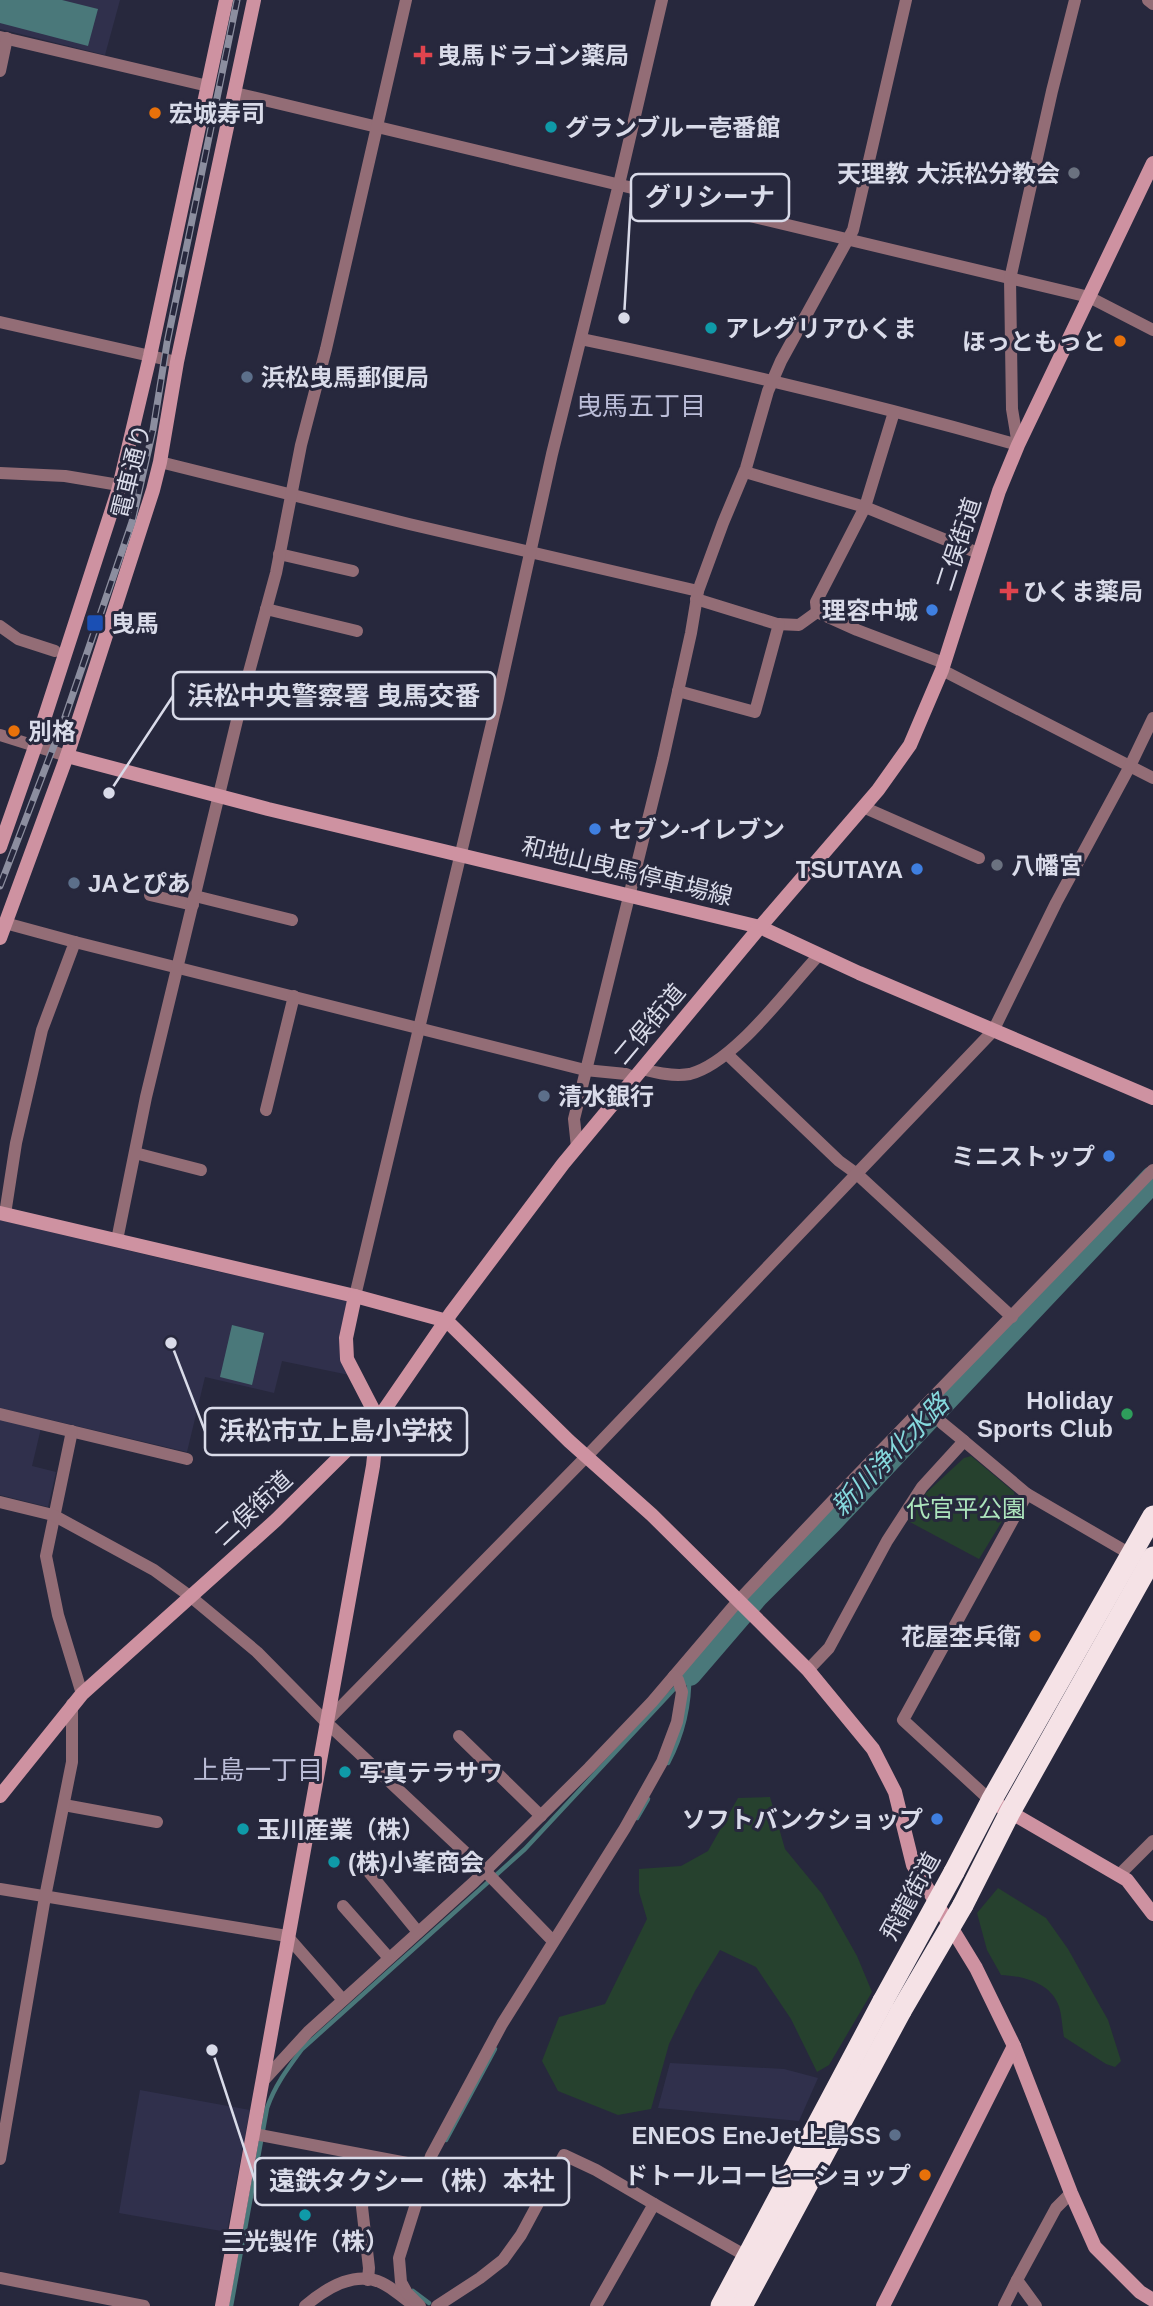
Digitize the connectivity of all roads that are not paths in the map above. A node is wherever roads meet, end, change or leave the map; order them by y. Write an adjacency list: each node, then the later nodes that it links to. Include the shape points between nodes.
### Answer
1 (226, 0): 11 (street, 電車通り)
2 (254, 0): 12 (street, 電車通り)
3 (406, 0): 13 (street)
4 (662, 0): 15 (street)
5 (906, 0): 16 (street, via 853,230)
6 (1075, 0): 17 (street)
7 (1148, 0): 8 (street)
8 (1153, 4)
9 (4, 37): 10 (street); 11 (street)
10 (0, 71)
11 (208, 86): 22 (street, 電車通り)
12 (236, 93): 13 (street); 23 (street, 電車通り)
13 (376, 126): 15 (street); 31 (street)
14 (1153, 163): 18 (street, 二俣街道)
15 (619, 185): 16 (street); 21 (street)
16 (847, 239): 17 (street); 24 (street)
17 (1010, 279): 18 (street); 26 (street, via 1012,399)
18 (1089, 297): 20 (street); 26 (street, 二俣街道)
19 (0, 323): 22 (street)
20 (1153, 330)
21 (581, 339): 24 (street); 33 (street)
22 (150, 356): 23 (street); 30 (street, 電車通り)
23 (177, 362): 27 (street, 電車通り)
24 (772, 383): 25 (street); 28 (street)
25 (894, 412): 26 (street); 32 (street)
26 (1018, 445): 34 (street, 二俣街道)
27 (160, 462): 31 (street); 49 (street, 電車通り)
28 (745, 472): 32 (street); 37 (street)
29 (0, 473): 30 (street)
30 (120, 485): 48 (street, 電車通り)
31 (290, 494): 33 (street); 35 (street)
32 (865, 508): 34 (street); 39 (street, via 816,602)
33 (531, 553): 37 (street); 55 (street)
34 (978, 553): 44 (street, 二俣街道)
35 (279, 554): 36 (street); 38 (street)
36 (354, 571)
37 (697, 595): 40 (street); 45 (street)
38 (266, 609): 42 (street); 52 (street)
39 (817, 612): 40 (street, via 799,625); 44 (street)
40 (779, 624): 45 (street, via 755,712)
41 (0, 626): 43 (street, via 23,641)
42 (357, 631)
43 (55, 651)
44 (943, 666): 50 (street); 53 (street, 二俣街道, via 910,745)
45 (678, 691): 58 (street)
46 (1153, 718): 50 (street)
47 (0, 735): 48 (street)
48 (35, 747): 49 (street); 54 (street, 電車通り)
49 (67, 755): 52 (street, 和地山曳馬停車場線); 61 (street, 電車通り)
50 (1130, 766): 51 (street); 69 (street)
51 (1153, 778)
52 (219, 796): 55 (street, 和地山曳馬停車場線); 59 (street)
53 (863, 807): 56 (street); 62 (street, 二俣街道)
54 (0, 847)
55 (461, 855): 58 (street, 和地山曳馬停車場線); 68 (street)
56 (979, 858)
57 (150, 895): 59 (street)
58 (630, 895): 62 (street, 和地山曳馬停車場線); 71 (street)
59 (194, 900): 60 (street); 66 (street)
60 (292, 920)
61 (5, 923): 63 (street, 電車通り); 64 (street)
62 (760, 926): 65 (street, 和地山曳馬停車場線); 72 (street, 二俣街道)
63 (0, 938)
64 (75, 942): 66 (street); 80 (street, via 39,1042)
65 (820, 955): 69 (street, 和地山曳馬停車場線); 70 (street)
66 (179, 968): 67 (street); 76 (street)
67 (294, 996): 68 (street); 74 (street)
68 (419, 1028): 71 (street); 82 (street)
69 (993, 1031): 73 (street, 和地山曳馬停車場線); 79 (street)
70 (728, 1055): 72 (street, via 688,1074); 79 (street)
71 (585, 1070): 72 (street); 75 (street, via 574,1119)
72 (638, 1073): 75 (street, 二俣街道)
73 (1153, 1098)
74 (266, 1110)
75 (577, 1147): 84 (street, 二俣街道)
76 (135, 1153): 77 (street); 81 (street)
77 (201, 1170)
78 (1153, 1170): 83 (street)
79 (857, 1174): 83 (street); 90 (street)
80 (3, 1213): 81 (street)
81 (117, 1240): 82 (street)
82 (355, 1296): 84 (street); 86 (street, via 346,1338 347,1359)
83 (1012, 1317): 98 (street)
84 (447, 1321): 86 (street, 二俣街道); 90 (street)
85 (0, 1414): 88 (street)
86 (378, 1419): 97 (street, 二俣街道); 102 (street)
87 (942, 1423): 89 (street)
88 (72, 1431): 91 (street); 94 (street)
89 (964, 1441): 92 (street); 99 (street, via 922,1487 887,1541 830,1648)
90 (586, 1457): 98 (street); 102 (street)
91 (187, 1459)
92 (1027, 1494): 96 (street); 105 (street, via 903,1720)
93 (0, 1502): 94 (street)
94 (54, 1515): 97 (street, via 154,1570); 101 (street, via 46,1556)
95 (1153, 1516): 96 (highway, 飛龍街道)
96 (1142, 1556): 105 (highway, 飛龍街道); 107 (highway, 飛龍街道)
97 (191, 1597): 101 (street, 二俣街道); 102 (street, via 257,1652)
98 (740, 1603): 99 (street); 100 (street)
99 (808, 1670): 124 (street, via 873,1749 895,1792 913,1865 976,1968)
100 (678, 1683): 108 (street, via 643,1711); 120 (street, via 677,1722 662,1762)
101 (77, 1699): 104 (street, 二俣街道); 106 (street)
102 (326, 1722): 113 (street); 119 (street)
103 (459, 1736): 108 (street)
104 (0, 1796)
105 (991, 1801): 107 (street); 123 (highway, 飛龍街道, bridge)
106 (64, 1805): 109 (street); 115 (street)
107 (1010, 1812): 112 (street); 123 (highway, 飛龍街道, bridge, via 963,1905)
108 (541, 1815): 113 (street)
109 (157, 1822)
110 (1153, 1842): 112 (street)
111 (359, 1860): 118 (street)
112 (1119, 1875): 117 (street)
113 (490, 1876): 118 (street); 120 (street)
114 (0, 1889): 115 (street)
115 (45, 1897): 119 (street); 127 (street)
116 (343, 1906): 121 (street)
117 (1153, 1914)
118 (418, 1932): 121 (street)
119 (287, 1936): 122 (street); 125 (street)
120 (553, 1941): 129 (street, via 502,2024)
121 (389, 1958): 122 (street)
122 (343, 2000): 125 (street)
123 (892, 2006): 133 (highway, 飛龍街道); 145 (highway, 飛龍街道)
124 (1014, 2046): 130 (street); 146 (street)
125 (264, 2080): 126 (street)
126 (259, 2135): 128 (street); 139 (street)
127 (0, 2156)
128 (372, 2157): 129 (street); 135 (street, via 362,2207)
129 (428, 2167): 131 (street); 141 (street, via 399,2258 401,2282)
130 (1071, 2193): 136 (street, via 1056,2208); 137 (street, via 1095,2247)
131 (537, 2201): 132 (street, via 564,2155); 142 (street, via 503,2260)
132 (654, 2204): 133 (street); 143 (street)
133 (748, 2257): 144 (highway, 飛龍街道)
134 (0, 2278): 138 (street)
135 (368, 2280): 140 (street, via 345,2281); 141 (street, via 380,2282)
136 (1017, 2280): 147 (street); 148 (street)
137 (1153, 2300)
138 (144, 2306)
139 (222, 2306)
140 (305, 2306)
141 (419, 2306)
142 (437, 2306)
143 (596, 2306)
144 (721, 2306)
145 (742, 2306)
146 (883, 2306)
147 (1004, 2306)
148 (1036, 2306)

